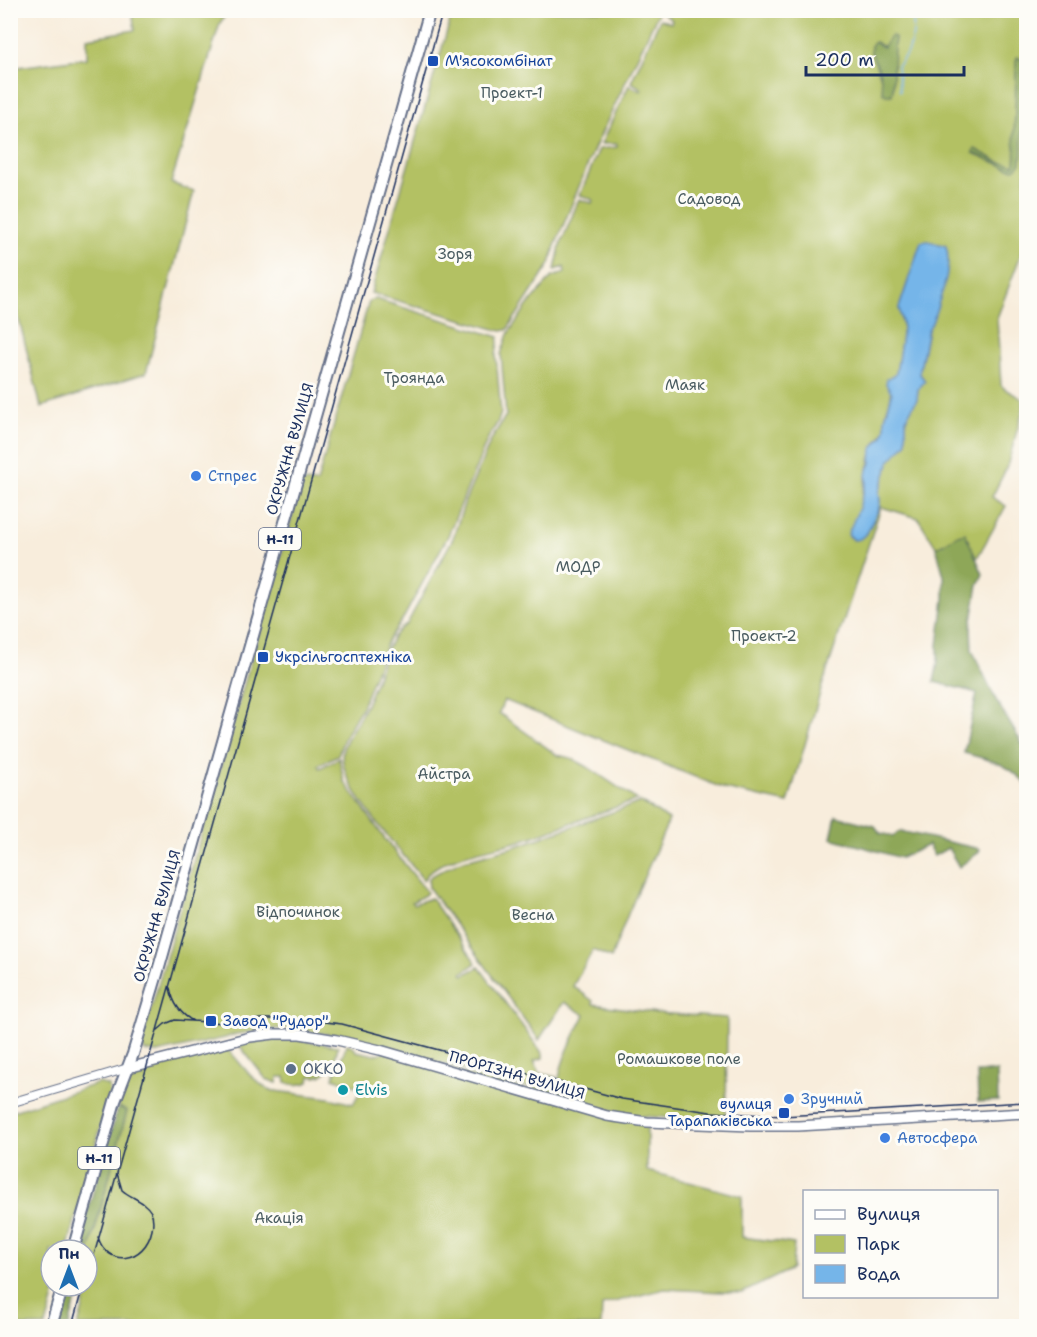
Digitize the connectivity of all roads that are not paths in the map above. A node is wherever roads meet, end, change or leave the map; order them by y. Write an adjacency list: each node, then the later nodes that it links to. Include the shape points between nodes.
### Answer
1 (430, 10): 2 (main road, ОКРУЖНА ВУЛИЦЯ / Н-11)
2 (128, 1068): 3 (street, ПРОРІЗНА ВУЛИЦЯ); 4 (main road, ПРОРІЗНА ВУЛИЦЯ, via 240,1039 293,1034 380,1050 607,1116 647,1122 798,1126); 5 (main road, Н-11)
3 (10, 1103)
4 (1026, 1113)
5 (76, 1238)
6 (59, 1298): 7 (main road)
7 (51, 1326)

